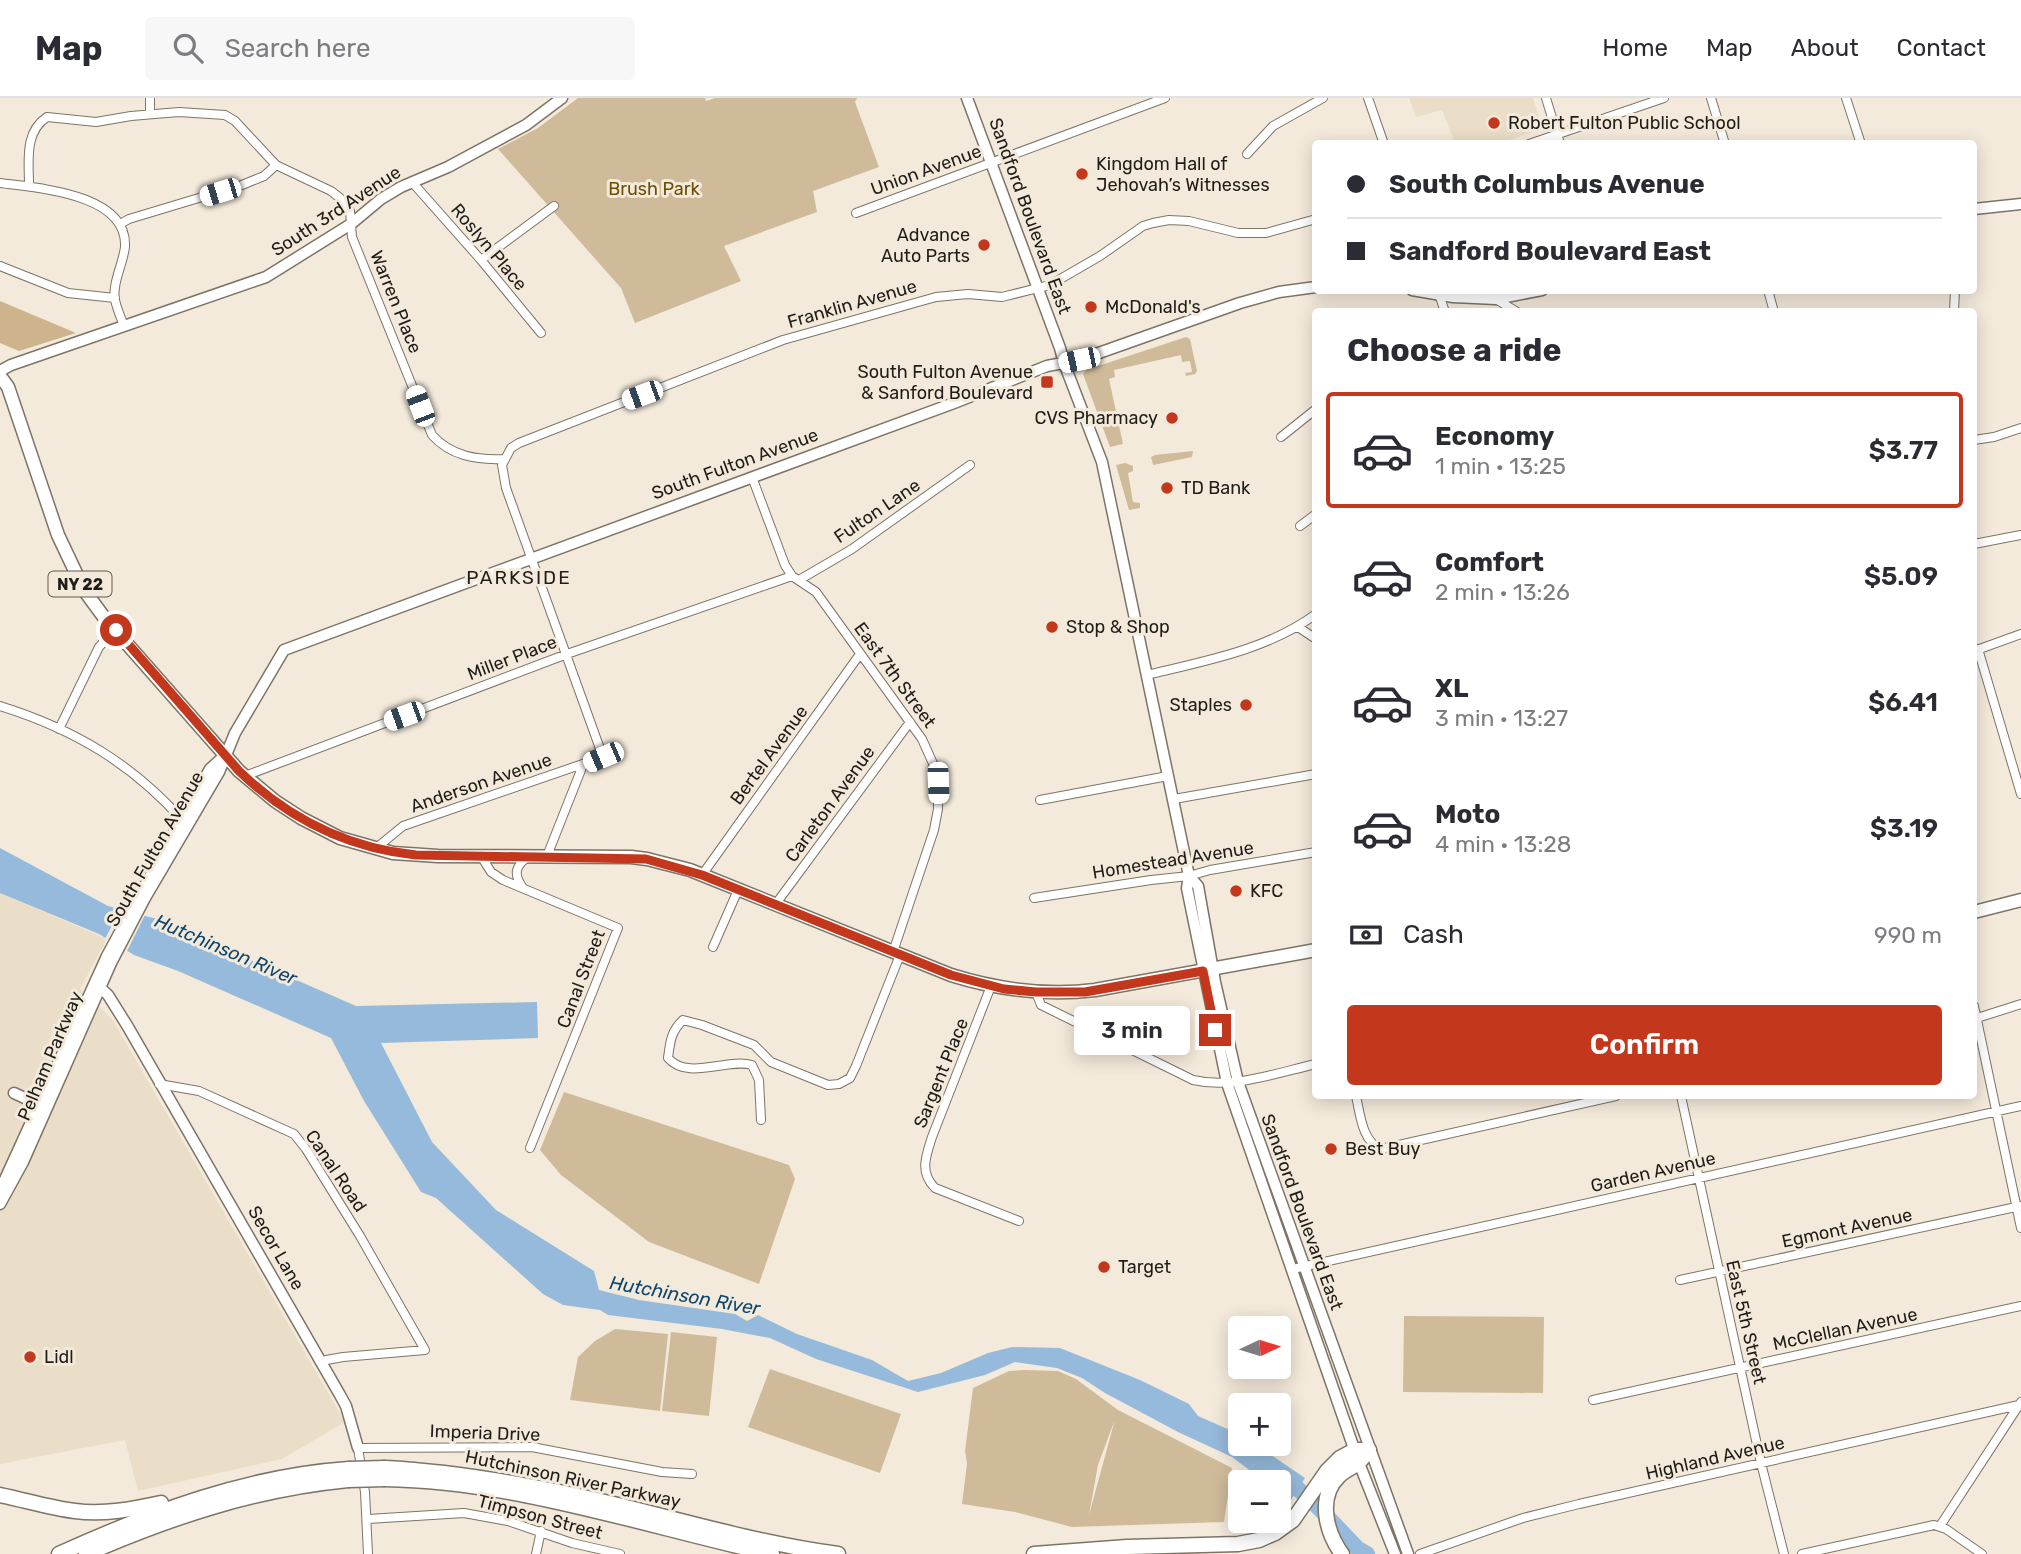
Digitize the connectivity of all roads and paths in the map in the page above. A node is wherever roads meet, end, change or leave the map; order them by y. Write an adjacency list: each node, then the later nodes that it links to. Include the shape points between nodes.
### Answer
1 (150, 98): 11 (street)
2 (562, 98): 21 (street, South 3rd Avenue, via 526,125)
3 (967, 98): 19 (street, Sandford Boulevard East)
4 (1165, 98): 19 (street, Union Avenue)
5 (1323, 98): 18 (street, via 1273,126)
6 (1368, 98): 13 (street)
7 (1546, 98): 12 (street)
8 (1664, 98): 12 (street)
9 (1711, 98): 16 (street)
10 (1846, 98): 17 (street)
11 (150, 114): 20 (street, Warren Place, via 225,116); 23 (street, Warren Place, via 96,122 47,117 36,126 30,141)
12 (1557, 134): 14 (street); 15 (street)
13 (1383, 140)
14 (1540, 140)
15 (1559, 140)
16 (1724, 140)
17 (1860, 140)
18 (1247, 154)
19 (991, 163): 27 (street, Union Avenue); 34 (street, Sandford Boulevard East)
20 (276, 165): 29 (street, via 242,186); 30 (street, Warren Place, via 340,198 350,211)
21 (412, 182): 30 (street, South 3rd Avenue, via 381,199); 31 (street, Roslyn Place)
22 (0, 183): 23 (street)
23 (29, 185): 29 (street, via 94,204)
24 (2021, 204): 26 (street)
25 (554, 206): 31 (street)
26 (1977, 209)
27 (856, 213)
28 (1312, 220): 34 (street, Franklin Avenue, via 1266,233 1238,233 1189,221 1153,223 1074,272)
29 (120, 224): 37 (street, via 125,244)
30 (351, 224): 40 (street, South 3rd Avenue, via 266,276); 48 (street, Warren Place, via 352,237 432,435 459,454)
31 (481, 260): 41 (street, Roslyn Place)
32 (0, 266): 37 (street, via 68,293)
33 (1312, 288): 42 (street, South Fulton Avenue, via 1251,300)
34 (1037, 289): 42 (street, Sandford Boulevard East); 48 (street, Franklin Avenue, via 1002,297 936,297 783,340 519,443)
35 (1455, 294): 38 (street)
36 (1522, 294): 38 (street)
37 (114, 298): 40 (street)
38 (1496, 299): 39 (street)
39 (1511, 308)
40 (124, 326): 43 (street, South 3rd Avenue)
41 (541, 333)
42 (1064, 363): 50 (street, South Fulton Avenue); 66 (street, Sandford Boulevard East, via 1102,462)
43 (0, 374): 59 (main road, NY 22, via 68,559 91,601)
44 (1312, 412): 46 (street)
45 (2021, 428): 47 (street)
46 (1281, 437)
47 (1977, 440)
48 (503, 459): 55 (street, via 506,488)
49 (970, 465): 56 (street, Fulton Lane, via 852,549)
50 (752, 477): 55 (street, South Fulton Avenue); 56 (street, East 7th Street, via 785,565)
51 (1312, 517): 52 (street)
52 (1300, 526)
53 (2021, 535): 54 (street)
54 (1977, 543)
55 (532, 557): 64 (street); 70 (street, South Fulton Avenue, via 284,650)
56 (795, 578): 64 (street, Miller Place); 65 (street, East 7th Street, via 816,592)
57 (1312, 617): 58 (street)
58 (1297, 627): 61 (street); 66 (street, via 1261,645)
59 (116, 630): 69 (street, via 99,647); 70 (main road, NY 22)
60 (2021, 635): 62 (street)
61 (1312, 636)
62 (1977, 650)
63 (1977, 653): 75 (street)
64 (567, 654): 71 (street, Anderson Avenue, via 603,757); 73 (street, Miller Place)
65 (860, 654): 68 (street, East 7th Street); 84 (street, Bertel Avenue)
66 (1147, 675): 74 (street, Sandford Boulevard East)
67 (0, 706): 69 (street)
68 (910, 722): 90 (street, Carleton Avenue); 94 (street, East 7th Street, via 935,768 938,809)
69 (59, 729): 78 (street, via 117,760)
70 (225, 755): 73 (main road, NY 22); 78 (street, South Fulton Avenue, via 219,772)
71 (583, 765): 79 (street, Anderson Avenue, via 403,826); 83 (street)
72 (1312, 775): 76 (street)
73 (245, 776): 79 (main road, NY 22, via 301,818)
74 (1168, 776): 76 (street, Sandford Boulevard East); 77 (street)
75 (2021, 794)
76 (1174, 799): 85 (street, Sandford Boulevard East)
77 (1040, 800)
78 (184, 822): 95 (street, South Fulton Avenue)
79 (375, 849): 81 (main road, NY 22)
80 (1312, 853): 85 (street, Homestead Avenue)
81 (481, 856): 82 (main road, NY 22); 86 (street, Canal Street, via 491,872)
82 (530, 856): 83 (main road, NY 22); 86 (street, via 516,870)
83 (547, 856): 84 (main road, NY 22, via 646,859)
84 (702, 875): 87 (main road, NY 22)
85 (1189, 876): 88 (street, Homestead Avenue); 96 (street, Sandford Boulevard East, via 1198,886)
86 (523, 888): 114 (street, Canal Street, via 618,928)
87 (738, 890): 90 (main road, NY 22); 92 (street)
88 (1034, 898)
89 (2021, 900): 91 (main road)
90 (775, 905): 94 (main road, NY 22)
91 (1977, 911)
92 (713, 947)
93 (1312, 951): 96 (main road, NY 22)
94 (897, 953): 98 (main road, NY 22); 113 (street, East 7th Street, via 856,1066 839,1084 771,1062 754,1045 702,1025 683,1020 675,1027 668,1058 675,1066 752,1065 759,1080)
95 (110, 958): 97 (street, Pelham Parkway)
96 (1208, 970): 99 (main road, NY 22, via 1085,992); 104 (street, Sandford Boulevard East)
97 (97, 984): 105 (street, Secor Lane, via 128,1027); 110 (street, Pelham Parkway)
98 (991, 986): 99 (main road, NY 22); 119 (street, Sargent Place, via 932,1137 924,1172 935,1188)
99 (1036, 992): 104 (street, via 1041,1005 1173,1072 1205,1083)
100 (2021, 1004): 101 (street)
101 (1977, 1017)
102 (1977, 1026): 112 (street)
103 (1312, 1065): 104 (street)
104 (1232, 1082): 121 (street, Sandford Boulevard East)
105 (159, 1084): 125 (street, Secor Lane); 125 (street, Canal Road, via 199,1091 294,1134 353,1224 425,1350)
106 (14, 1093): 110 (street)
107 (1357, 1099): 108 (street, via 1364,1130 1381,1149)
108 (1603, 1099)
109 (1682, 1099): 115 (street, East 5th Street)
110 (43, 1106): 116 (street, Pelham Parkway); 117 (street, Pelham Parkway, via 17,1175)
111 (2021, 1106): 112 (street, Garden Avenue)
112 (1998, 1111): 115 (street, Garden Avenue); 118 (street)
113 (761, 1120)
114 (530, 1148)
115 (1699, 1178): 121 (street, Garden Avenue); 122 (street, East 5th Street)
116 (0, 1190)
117 (0, 1204)
118 (2019, 1206): 120 (street); 122 (street, Egmont Avenue)
119 (1019, 1221)
120 (2021, 1228)
121 (1298, 1268): 130 (street, Sandford Boulevard East)
122 (1718, 1272): 123 (street, Egmont Avenue); 126 (street, East 5th Street)
123 (1680, 1280)
124 (2021, 1306): 126 (street, McClellan Avenue)
125 (321, 1361): 129 (street, Secor Lane, via 346,1406)
126 (1741, 1368): 127 (street, McClellan Avenue); 131 (street, East 5th Street)
127 (1593, 1400)
128 (2020, 1404): 131 (street, Highland Avenue); 139 (street)
129 (358, 1448): 134 (street, Imperia Drive, via 532,1447); 138 (street, Secor Lane)
130 (1361, 1454): 135 (highway, via 1340,1458); 151 (street, Sandford Boulevard East); 152 (street, Sandford Boulevard East)
131 (1761, 1464): 153 (street, Highland Avenue, via 1535,1516); 154 (street, East 5th Street)
132 (385, 1473): 133 (highway, Hutchinson River Parkway, bridge); 147 (highway, Hutchinson River Parkway, via 558,1503); 148 (highway, Hutchinson River Parkway, via 439,1472 535,1487 757,1540)
133 (348, 1474): 137 (highway, Hutchinson River Parkway, via 271,1479); 141 (highway, Hutchinson River Parkway, via 234,1499 155,1524)
134 (692, 1474)
135 (1329, 1479): 149 (highway, via 1289,1523 1247,1543); 150 (highway, via 1327,1525)
136 (0, 1494): 137 (highway, via 96,1513)
137 (198, 1498): 142 (highway, Hutchinson River Parkway)
138 (368, 1519): 140 (street, Timpson Street, via 464,1513); 144 (street, Secor Lane)
139 (1940, 1527): 155 (street); 156 (street)
140 (541, 1531): 145 (street); 146 (street, Timpson Street)
141 (100, 1550): 143 (highway, Hutchinson River Parkway)
142 (59, 1554)
143 (86, 1554)
144 (368, 1554)
145 (536, 1554)
146 (620, 1554)
147 (772, 1554)
148 (838, 1554)
149 (1034, 1554)
150 (1342, 1554)
151 (1395, 1554)
152 (1408, 1554)
153 (1420, 1554)
154 (1784, 1554)
155 (1802, 1554)
156 (1982, 1554)

